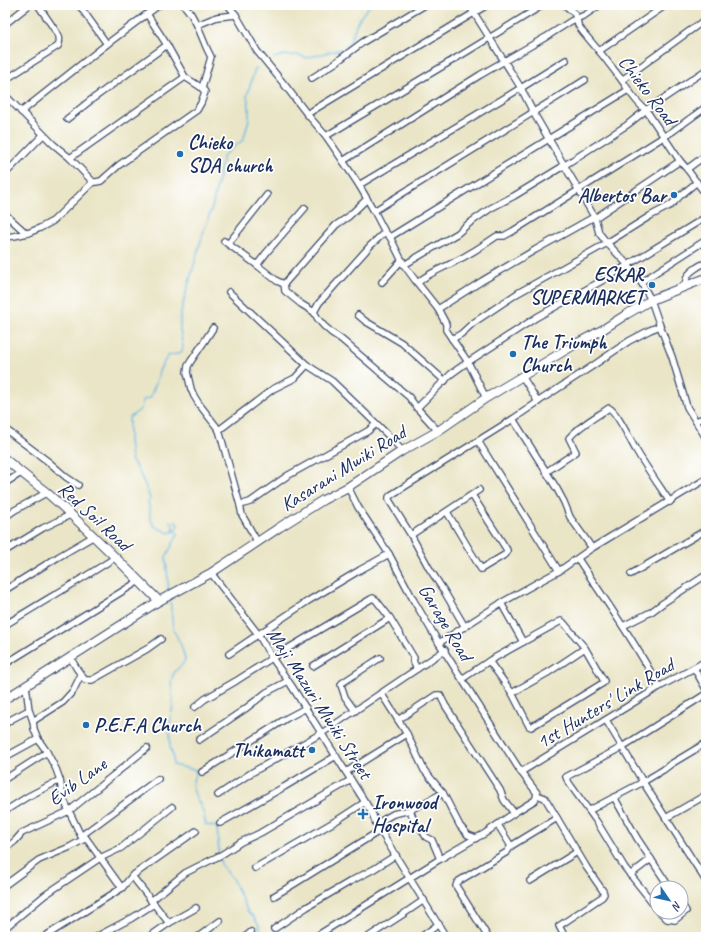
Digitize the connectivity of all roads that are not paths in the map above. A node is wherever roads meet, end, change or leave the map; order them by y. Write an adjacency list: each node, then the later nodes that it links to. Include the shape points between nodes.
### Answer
1 (29, 5): 19 (street)
2 (38, 5): 30 (street, via 59,36 60,43)
3 (79, 5): 22 (street)
4 (159, 5): 15 (street)
5 (184, 5): 20 (street)
6 (228, 5): 16 (street)
7 (425, 5): 29 (street, via 363,42)
8 (469, 5): 14 (street)
9 (487, 5): 14 (street)
10 (543, 5): 21 (street)
11 (565, 5): 17 (street, Chieko Road)
12 (600, 5): 17 (street)
13 (666, 5): 24 (street)
14 (474, 13): 21 (street); 41 (street)
15 (147, 14): 22 (street); 23 (street)
16 (236, 15): 20 (street, via 216,17); 41 (street, via 257,51)
17 (577, 19): 24 (street, Chieko Road, via 578,25); 26 (street)
18 (706, 19): 32 (street)
19 (5, 24)
20 (197, 25): 33 (street, via 211,56)
21 (489, 38): 26 (street); 44 (street)
22 (107, 44): 39 (street)
23 (167, 45): 28 (street); 42 (street)
24 (599, 51): 32 (street, Chieko Road)
25 (566, 60): 34 (street)
26 (504, 62): 34 (street); 49 (street)
27 (706, 70): 38 (street)
28 (185, 77): 33 (street); 48 (street)
29 (312, 78)
30 (5, 80)
31 (585, 80): 40 (street)
32 (622, 80): 35 (street, Chieko Road)
33 (202, 88): 54 (street, via 205,92 197,110 100,181)
34 (521, 88): 40 (street); 56 (street)
35 (628, 90): 38 (street, Chieko Road); 46 (street)
36 (5, 95): 39 (street)
37 (706, 107): 45 (street)
38 (646, 110): 45 (street, Chieko Road); 51 (street)
39 (21, 112): 43 (street)
40 (533, 112): 46 (street); 62 (street)
41 (307, 114): 44 (street)
42 (67, 119)
43 (43, 135): 48 (street); 53 (street)
44 (326, 136): 49 (street)
45 (663, 136): 50 (street, Chieko Road); 57 (street)
46 (550, 139): 51 (street); 69 (street)
47 (706, 155): 52 (street)
48 (70, 158): 54 (street)
49 (343, 161): 56 (street)
50 (680, 161): 52 (street, Chieko Road); 64 (street)
51 (564, 166): 57 (street); 72 (street, via 491,208 458,233)
52 (687, 169): 55 (street, Chieko Road)
53 (5, 174)
54 (93, 182): 67 (street, via 53,221)
55 (697, 182): 59 (street, Chieko Road); 71 (street, via 671,205)
56 (359, 185): 60 (street)
57 (579, 190): 64 (street); 79 (street, via 513,231 504,236 497,236)
58 (267, 195): 75 (street, via 226,242)
59 (706, 195)
60 (367, 199): 62 (street); 80 (street, via 336,225)
61 (305, 208): 75 (street)
62 (374, 211): 66 (street)
63 (5, 214): 67 (street)
64 (594, 217): 71 (street, via 599,233); 84 (street)
65 (706, 217): 74 (street)
66 (384, 232): 69 (street); 85 (street, via 319,303)
67 (26, 233): 68 (street)
68 (5, 237)
69 (390, 237): 72 (street)
70 (706, 240): 78 (street)
71 (607, 243): 74 (street); 89 (street, via 518,293)
72 (403, 262): 77 (street); 79 (street)
73 (706, 263): 81 (street, via 689,274)
74 (628, 264): 78 (street); 90 (street, via 537,317)
75 (258, 265): 80 (street)
76 (706, 278): 81 (main road, Kasarani Mwiki Road)
77 (382, 282)
78 (640, 282): 83 (street)
79 (418, 283): 84 (street)
80 (284, 284): 85 (street, via 285,291 290,296)
81 (684, 287): 83 (main road, Kasarani Mwiki Road)
82 (229, 292): 91 (street)
83 (651, 300): 87 (street); 92 (main road, Kasarani Mwiki Road)
84 (438, 309): 89 (street)
85 (314, 312): 96 (street, via 334,334 409,396)
86 (358, 315): 93 (street, via 402,343)
87 (660, 326): 95 (street, via 629,341); 99 (street, via 687,407)
88 (213, 328): 102 (street, via 188,366 188,372 191,389 198,404)
89 (452, 339): 90 (street)
90 (468, 362): 93 (street); 94 (street)
91 (307, 365): 100 (street, via 332,381); 102 (street, via 295,378 273,390)
92 (522, 376): 94 (main road, Kasarani Mwiki Road); 95 (street)
93 (444, 381): 96 (street)
94 (486, 398): 103 (main road, Kasarani Mwiki Road)
95 (538, 402): 98 (street)
96 (417, 408): 103 (street)
97 (706, 417): 99 (street)
98 (513, 420): 105 (street); 108 (street)
99 (696, 421): 104 (street)
100 (376, 424): 106 (street); 118 (street)
101 (5, 429): 112 (street)
102 (219, 430): 118 (street)
103 (438, 431): 106 (main road, Kasarani Mwiki Road)
104 (706, 438)
105 (478, 441): 123 (street, via 391,495 390,500); 131 (street)
106 (402, 451): 113 (main road, Kasarani Mwiki Road)
107 (5, 459): 109 (main road, Red Soil Road)
108 (546, 472): 117 (street, via 576,452 569,438 609,408); 126 (street, via 570,517)
109 (21, 473): 111 (street); 115 (main road, Red Soil Road)
110 (706, 479): 117 (street)
111 (5, 483)
112 (78, 485)
113 (348, 487): 125 (main road, Kasarani Mwiki Road); 128 (street, Garage Road, via 358,507)
114 (479, 490): 116 (street)
115 (46, 493): 120 (main road, Red Soil Road); 121 (street)
116 (472, 495): 119 (street); 119 (street, via 507,550 506,554 481,569)
117 (670, 502): 126 (street)
118 (240, 506): 125 (street, via 242,515)
119 (446, 512): 123 (street)
120 (70, 515): 124 (main road, Red Soil Road); 127 (street)
121 (5, 517)
122 (706, 530): 133 (street)
123 (411, 535): 142 (street)
124 (94, 536): 129 (main road, Red Soil Road); 136 (street)
125 (257, 541): 132 (main road, Kasarani Mwiki Road)
126 (592, 548): 130 (street)
127 (5, 551)
128 (390, 554): 143 (street, via 308,601); 146 (street, Garage Road, via 414,601)
129 (116, 557): 135 (main road, Red Soil Road); 140 (street)
130 (578, 559): 131 (street); 141 (street)
131 (559, 571): 138 (street)
132 (211, 573): 137 (main road, Kasarani Mwiki Road); 143 (street, Maji Mazuri Mwiki Street)
133 (631, 574)
134 (706, 576): 141 (street, via 651,612)
135 (139, 581): 137 (main road, Red Soil Road); 155 (street)
136 (5, 590)
137 (159, 601): 150 (main road, Kasarani Mwiki Road)
138 (502, 604): 142 (street); 145 (street)
139 (390, 618): 151 (street, via 376,600 371,599); 156 (street); 158 (street, via 414,658)
140 (5, 626)
141 (623, 626): 163 (street)
142 (465, 627): 146 (street)
143 (258, 634): 149 (street); 151 (street, Maji Mazuri Mwiki Street)
144 (161, 639): 159 (street, via 92,680 85,680)
145 (523, 642): 147 (street, via 561,621); 153 (street)
146 (440, 643): 148 (street, Garage Road)
147 (585, 648): 166 (street); 166 (street, via 603,683 531,727)
148 (445, 650): 158 (street); 160 (street, Garage Road)
149 (229, 654)
150 (70, 658): 159 (street); 162 (main road, Kasarani Mwiki Road)
151 (272, 658): 161 (street, Maji Mazuri Mwiki Street); 169 (street)
152 (380, 658): 172 (street, via 341,685 345,697)
153 (489, 661): 160 (street); 166 (street)
154 (706, 661): 157 (street, 1st Hunters' Link Road)
155 (5, 664)
156 (313, 666)
157 (694, 668): 163 (street, 1st Hunters' Link Road); 164 (street)
158 (417, 669): 165 (street)
159 (81, 675): 175 (street, via 73,691 63,702)
160 (462, 679): 189 (street, Garage Road)
161 (288, 681): 170 (street, Maji Mazuri Mwiki Street); 180 (street, via 266,692)
162 (26, 686): 168 (main road, Kasarani Mwiki Road); 171 (street)
163 (659, 687): 174 (street, 1st Hunters' Link Road)
164 (706, 689)
165 (381, 693): 172 (street); 173 (street)
166 (512, 693)
167 (706, 694): 182 (street)
168 (5, 699)
169 (195, 707)
170 (306, 708): 177 (street, Maji Mazuri Mwiki Street); 187 (street)
171 (29, 710): 175 (street); 176 (street)
172 (355, 711): 177 (street)
173 (398, 720): 178 (street); 206 (street, via 436,695 440,695)
174 (606, 720): 182 (street); 189 (street, 1st Hunters' Link Road)
175 (33, 721): 179 (street)
176 (5, 724)
177 (322, 733): 185 (street, Maji Mazuri Mwiki Street); 196 (street)
178 (407, 734): 188 (street); 195 (street, via 424,770)
179 (38, 739): 184 (street); 186 (street)
180 (199, 740)
181 (706, 743): 194 (street)
182 (622, 746): 194 (street); 203 (street, via 566,777)
183 (147, 748): 205 (street, Evib Lane)
184 (47, 752): 191 (street); 192 (street)
185 (336, 756): 188 (street, Maji Mazuri Mwiki Street); 209 (street)
186 (5, 757)
187 (202, 772)
188 (346, 772): 193 (street, Maji Mazuri Mwiki Street)
189 (521, 772): 197 (street, Garage Road)
190 (158, 779): 214 (street)
191 (5, 780)
192 (60, 780): 204 (street); 205 (street, via 63,798)
193 (351, 780): 200 (street, Maji Mazuri Mwiki Street); 235 (street, via 291,816 185,873)
194 (643, 782): 198 (street); 208 (street)
195 (443, 793): 202 (street); 215 (street, via 460,826 468,835)
196 (218, 795)
197 (537, 795): 206 (street, via 535,800); 207 (street, Garage Road, via 545,798)
198 (614, 797): 203 (street); 222 (street)
199 (705, 798): 208 (street)
200 (366, 803): 210 (street, Maji Mazuri Mwiki Street); 223 (street)
201 (172, 807): 220 (street, via 120,848)
202 (410, 810): 210 (street, via 393,814); 221 (street, via 416,826 432,840)
203 (590, 810): 224 (street)
204 (5, 811)
205 (69, 811): 214 (street); 217 (street, Evib Lane, via 22,833)
206 (514, 813): 211 (street)
207 (556, 818): 216 (street); 218 (street, Garage Road)
208 (666, 818): 229 (street)
209 (220, 823)
210 (376, 824): 212 (street, Maji Mazuri Mwiki Street)
211 (498, 825): 215 (street); 216 (street)
212 (381, 830): 219 (street, Maji Mazuri Mwiki Street); 232 (street)
213 (196, 831): 225 (street)
214 (84, 837): 220 (street); 230 (street, via 70,847 39,860)
215 (476, 838): 221 (street)
216 (512, 846): 253 (street, via 508,852 456,883)
217 (5, 849)
218 (577, 852): 228 (street); 254 (street, Garage Road, via 604,894 559,926)
219 (396, 855): 226 (street, Maji Mazuri Mwiki Street); 241 (street)
220 (100, 858): 231 (street); 240 (street, via 45,895)
221 (440, 859): 226 (street)
222 (651, 859): 224 (street); 227 (street)
223 (255, 868)
224 (630, 874): 233 (street)
225 (132, 876): 231 (street); 235 (street)
226 (410, 877): 234 (street, Maji Mazuri Mwiki Street); 249 (street)
227 (665, 880)
228 (530, 881)
229 (706, 881)
230 (5, 885)
231 (122, 888): 244 (street)
232 (274, 896)
233 (649, 898)
234 (424, 900): 239 (street, Maji Mazuri Mwiki Street); 250 (street)
235 (152, 903): 238 (street); 245 (street, via 132,918)
236 (196, 908): 238 (street)
237 (220, 921): 247 (street)
238 (169, 923): 243 (street)
239 (439, 924): 251 (street); 252 (street, Maji Mazuri Mwiki Street)
240 (5, 928)
241 (274, 929)
242 (251, 932): 248 (street)
243 (157, 935): 246 (street)
244 (44, 937)
245 (96, 937)
246 (149, 937)
247 (198, 937)
248 (245, 937)
249 (315, 937)
250 (368, 937)
251 (421, 937)
252 (446, 937)
253 (488, 937)
254 (565, 937)

